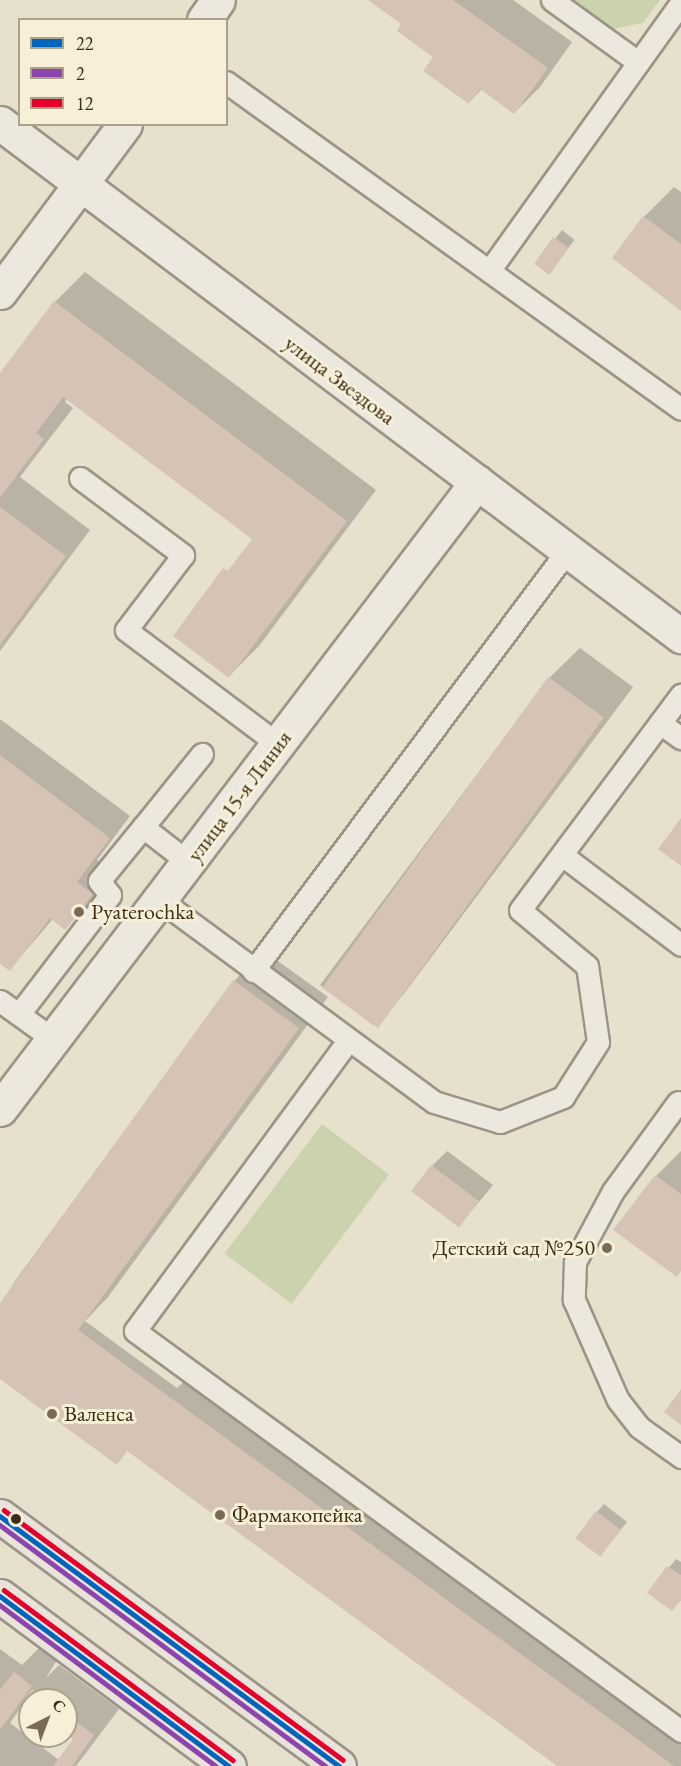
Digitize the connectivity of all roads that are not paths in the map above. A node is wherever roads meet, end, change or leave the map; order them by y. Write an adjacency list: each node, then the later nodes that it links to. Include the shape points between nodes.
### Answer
1 (218, 0): 4 (street)
2 (552, 0): 5 (lane)
3 (681, 3): 5 (lane)
4 (205, 18)
5 (638, 63): 10 (lane)
6 (228, 83): 10 (lane)
7 (0, 123): 9 (street, улица Звездова)
8 (124, 126): 9 (street)
9 (81, 184): 11 (street); 14 (street, улица Звездова)
10 (489, 271): 12 (lane)
11 (0, 292)
12 (681, 409)
13 (80, 478): 20 (lane, via 183,555 126,630)
14 (477, 482): 15 (street, улица Звездова); 20 (street, улица 15-я Линия)
15 (567, 551): 16 (street, улица Звездова); 27 (lane)
16 (681, 636)
17 (681, 695): 18 (lane)
18 (660, 723): 19 (lane); 23 (lane)
19 (681, 738)
20 (278, 744): 24 (street, улица 15-я Линия)
21 (202, 754): 22 (lane)
22 (143, 827): 24 (lane); 29 (lane, via 99,882 110,895)
23 (562, 855): 26 (lane); 31 (lane, via 520,910 587,966 598,1042 563,1097 500,1122 434,1102)
24 (188, 862): 25 (street, улица 15-я Линия)
25 (160, 900): 27 (lane); 30 (street, улица 15-я Линия)
26 (681, 945)
27 (253, 971): 31 (lane)
28 (0, 1001): 29 (lane)
29 (19, 1014): 30 (lane)
30 (53, 1040): 33 (street, улица 15-я Линия)
31 (347, 1042): 37 (lane, via 135,1331)
32 (678, 1102): 34 (lane, via 613,1191 575,1262 574,1300 618,1400 639,1427)
33 (0, 1109)
34 (681, 1457)
35 (0, 1516): 39 (main road)
36 (0, 1596): 38 (main road)
37 (681, 1731)
38 (229, 1766)
39 (339, 1766)

